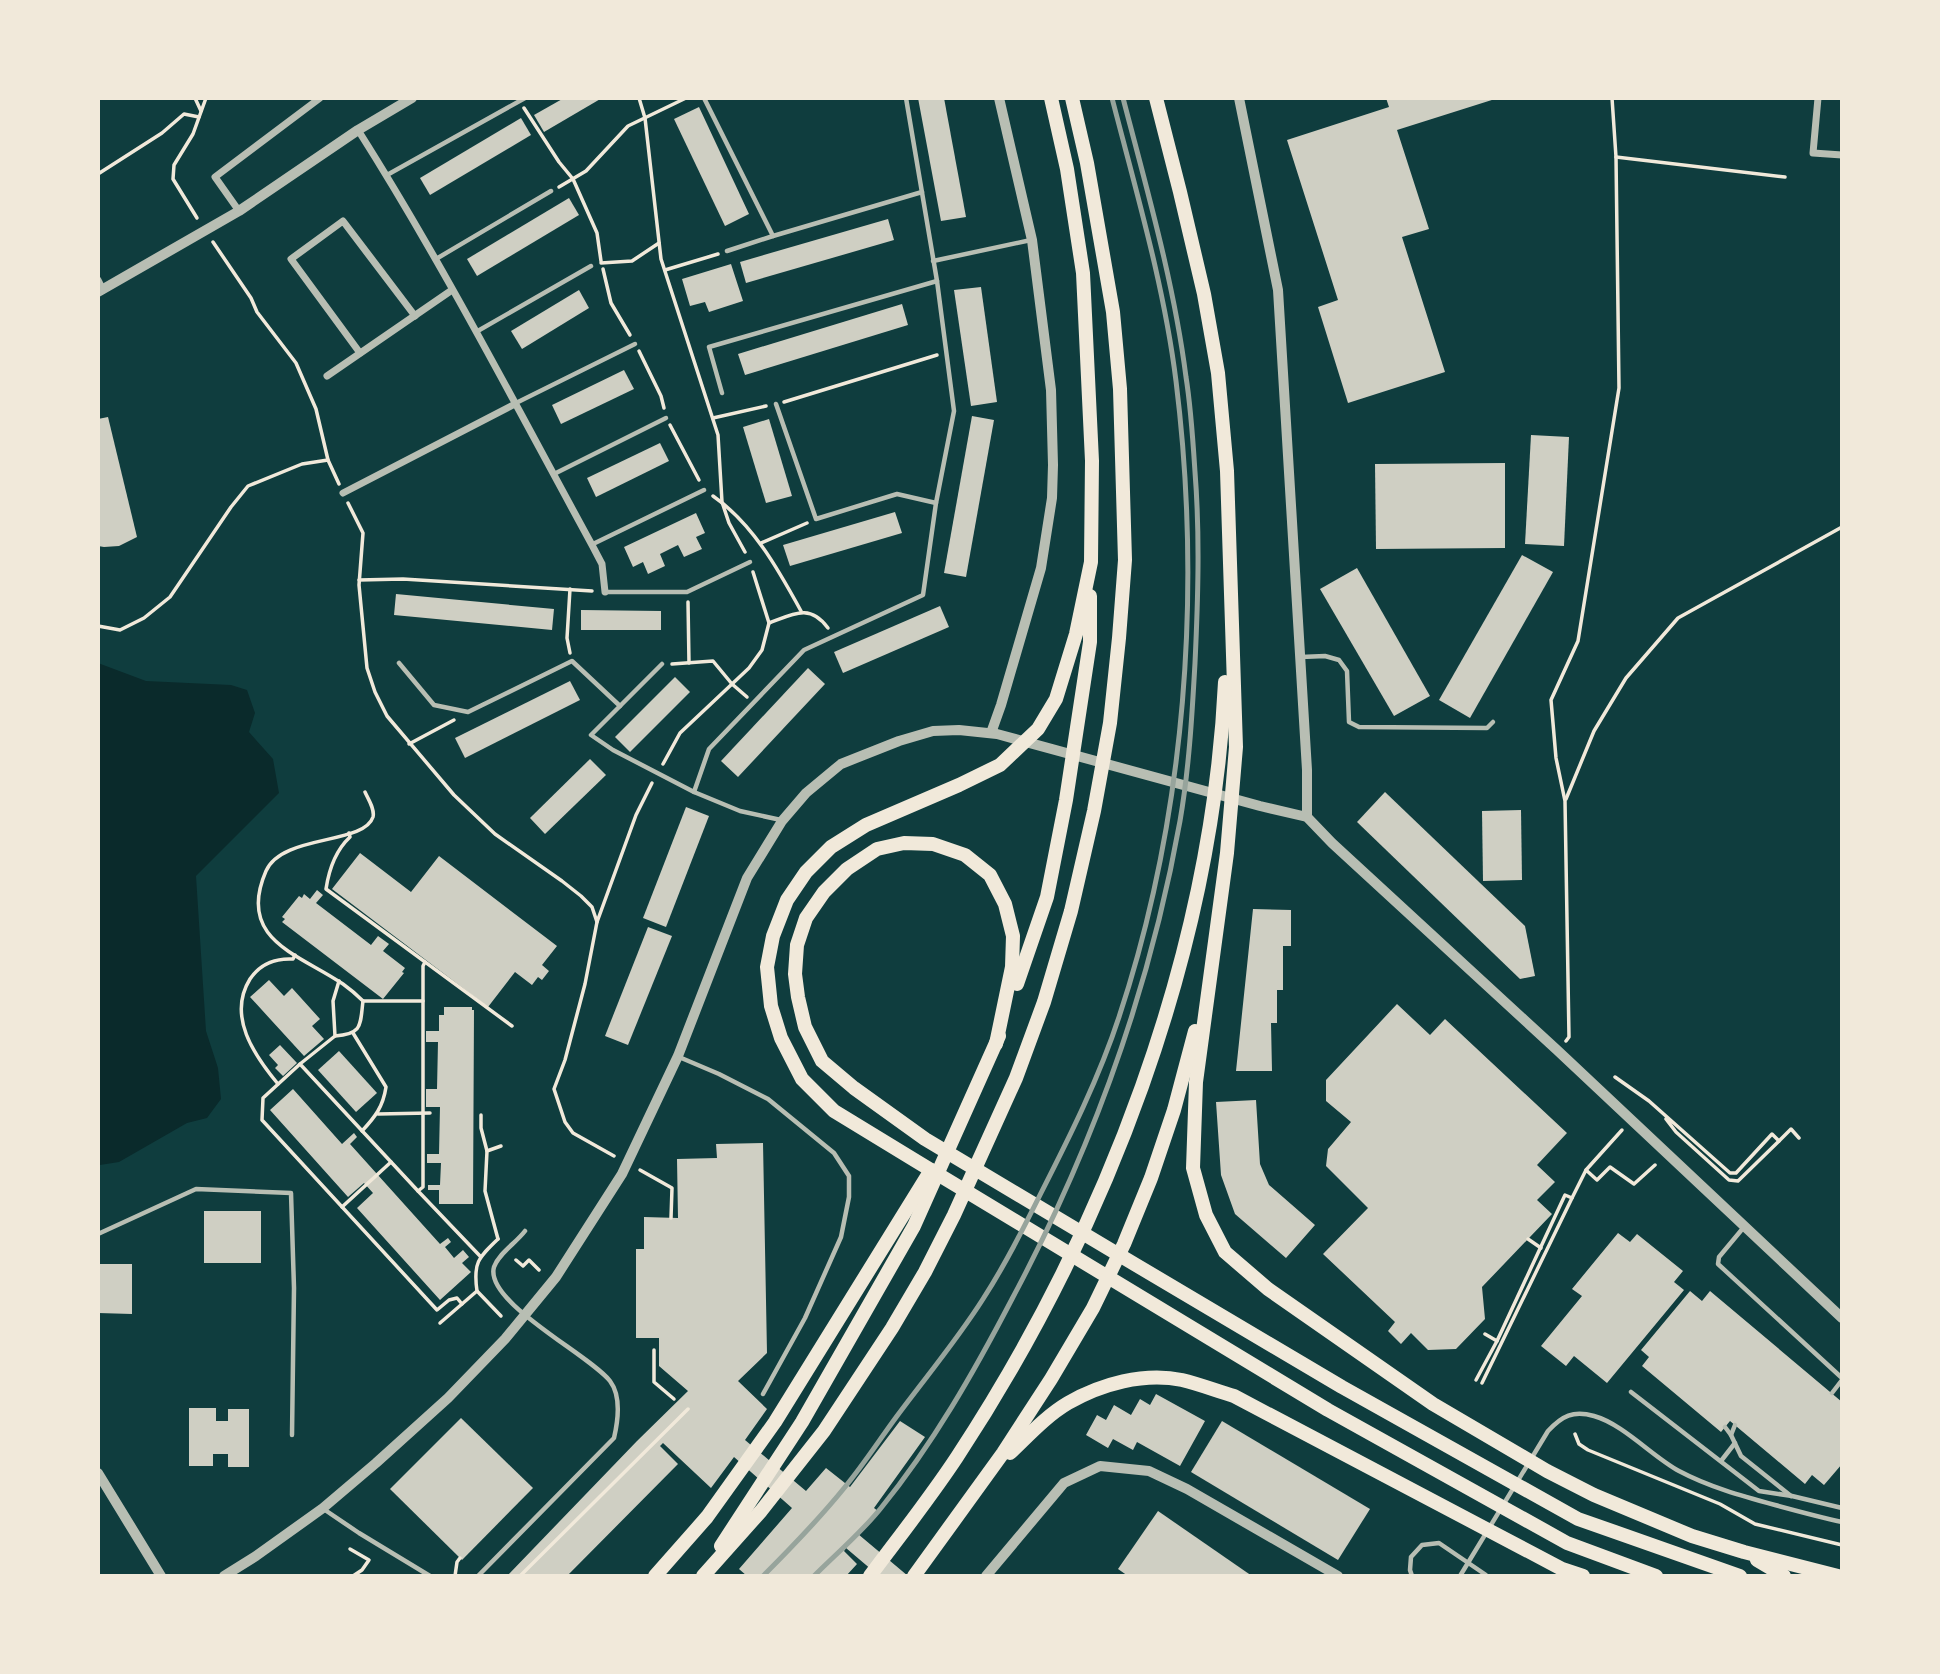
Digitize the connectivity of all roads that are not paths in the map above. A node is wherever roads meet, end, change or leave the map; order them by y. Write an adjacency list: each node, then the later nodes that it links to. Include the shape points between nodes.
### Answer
1 (320, 98): 17 (street, via 215,177)
2 (412, 98): 12 (street)
3 (526, 98): 14 (lane)
4 (704, 98): 18 (lane)
5 (906, 98): 16 (lane)
6 (999, 98): 19 (street)
7 (1051, 98): 43 (main road, via 1068,169 1083,273 1092,461)
8 (1072, 98): 86 (main road, via 1112,312 1120,389 1125,560 1110,723 1071,911 1016,1078 925,1272 824,1431)
9 (1156, 98): 41 (main road, via 1204,294 1218,373)
10 (1239, 98): 45 (street, via 1278,290)
11 (1818, 98): 13 (street, via 1813,153)
12 (358, 130): 14 (street); 17 (street)
13 (1842, 155)
14 (387, 176): 21 (street)
15 (551, 191): 21 (lane)
16 (922, 192): 18 (lane); 22 (lane)
17 (239, 211): 25 (street)
18 (773, 236): 20 (lane)
19 (1031, 240): 22 (lane); 50 (street, via 1051,390 1052,498 1041,568)
20 (727, 251)
21 (435, 260): 26 (street)
22 (933, 261): 24 (lane)
23 (591, 266): 28 (lane)
24 (937, 281): 32 (lane, via 709,347); 39 (lane, via 954,411)
25 (100, 287)
26 (452, 290): 27 (street); 28 (street)
27 (415, 316): 30 (street); 30 (street, via 343,221 291,259)
28 (476, 332): 33 (street)
29 (635, 344): 33 (lane)
30 (360, 353): 31 (street)
31 (327, 376)
32 (722, 393)
33 (515, 404): 36 (street); 38 (street)
34 (776, 404): 39 (lane, via 816,519 897,494)
35 (666, 418): 36 (lane)
36 (554, 475): 40 (street)
37 (704, 490): 40 (lane)
38 (343, 493)
39 (936, 503): 51 (lane, via 923,595 804,650 709,749)
40 (592, 545): 44 (street, via 602,564)
41 (1230, 555): 54 (main road, via 1236,747); 87 (main road, via 1223,732 1211,825 1171,995 1129,1123 1067,1264 999,1389 956,1458)
42 (750, 562): 44 (lane, via 687,592)
43 (1091, 562): 55 (main road, via 1090,642 1047,897); 94 (main road, via 1056,699 1038,729 1000,765 866,825 831,847 787,900 767,967 771,1006 802,1079 834,1111 1328,1410 1567,1543)
44 (605, 592)
45 (1300, 657): 49 (lane, via 1339,660 1347,671 1349,722 1359,727 1487,728); 52 (street)
46 (400, 663): 48 (lane, via 435,705 468,712 572,662)
47 (662, 664): 48 (lane)
48 (620, 706): 51 (lane, via 591,735)
49 (1493, 722)
50 (994, 733): 52 (street); 53 (street, via 933,731 841,764)
51 (694, 792): 53 (lane, via 740,811)
52 (1307, 817): 58 (street)
53 (782, 821): 56 (street, via 747,878)
54 (1218, 921): 75 (main road, via 1174,1110 1124,1244 1051,1379); 79 (main road, via 1196,1082 1192,1168 1206,1215 1226,1252 1268,1289 1433,1404 1547,1471 1692,1536)
55 (996, 1044): 57 (main road); 95 (main road, via 1012,967 1013,936 1005,904 990,875 965,855 933,844 877,849 847,869 806,918 797,945 795,974 805,1027 822,1061 854,1088 925,1139 1136,1265 1578,1519)
56 (678, 1056): 61 (street, via 622,1174); 66 (lane, via 768,1099 834,1153 849,1176 841,1237 805,1318)
57 (964, 1116): 85 (main road, via 775,1422 708,1517); 86 (main road, via 914,1226 857,1327 802,1422)
58 (1744, 1227): 62 (street); 63 (lane, via 1718,1264)
59 (525, 1231): 61 (lane, via 498,1259 493,1271 498,1288)
60 (98, 1234): 70 (lane, via 196,1189 291,1193)
61 (526, 1315): 76 (street, via 447,1398); 84 (lane, via 610,1381 617,1399 617,1422 614,1438)
62 (1842, 1318)
63 (1842, 1379): 65 (lane)
64 (1631, 1392): 72 (lane)
65 (1832, 1393)
66 (762, 1394)
67 (1735, 1425): 69 (lane)
68 (1725, 1427): 69 (lane)
69 (1731, 1434): 71 (lane)
70 (292, 1435)
71 (1735, 1443): 72 (lane); 74 (lane, via 1741,1456)
72 (1721, 1461): 74 (lane, via 1759,1491)
73 (98, 1473): 81 (street)
74 (1792, 1496): 77 (lane)
75 (971, 1499): 88 (main road); 93 (main road, via 1034,1430 1066,1404 1110,1384 1154,1377 1181,1380 1234,1396)
76 (323, 1508): 82 (street); 83 (lane)
77 (1842, 1508)
78 (1842, 1522): 92 (lane, via 1714,1487 1678,1471 1596,1416 1576,1413 1559,1419 1548,1431)
79 (1744, 1552): 97 (main road); 99 (main road)
80 (1486, 1575): 91 (lane, via 1439,1543 1423,1545 1411,1557)
81 (161, 1576)
82 (224, 1576)
83 (430, 1576)
84 (478, 1576)
85 (655, 1576)
86 (702, 1576)
87 (870, 1576)
88 (914, 1576)
89 (986, 1576): 90 (street, via 1064,1483 1100,1466 1158,1475)
90 (1338, 1576)
91 (1412, 1576)
92 (1460, 1576)
93 (1583, 1576)
94 (1656, 1576)
95 (1740, 1576)
96 (1772, 1576): 97 (main road)
97 (1784, 1576): 98 (main road)
98 (1811, 1576)
99 (1838, 1576)

